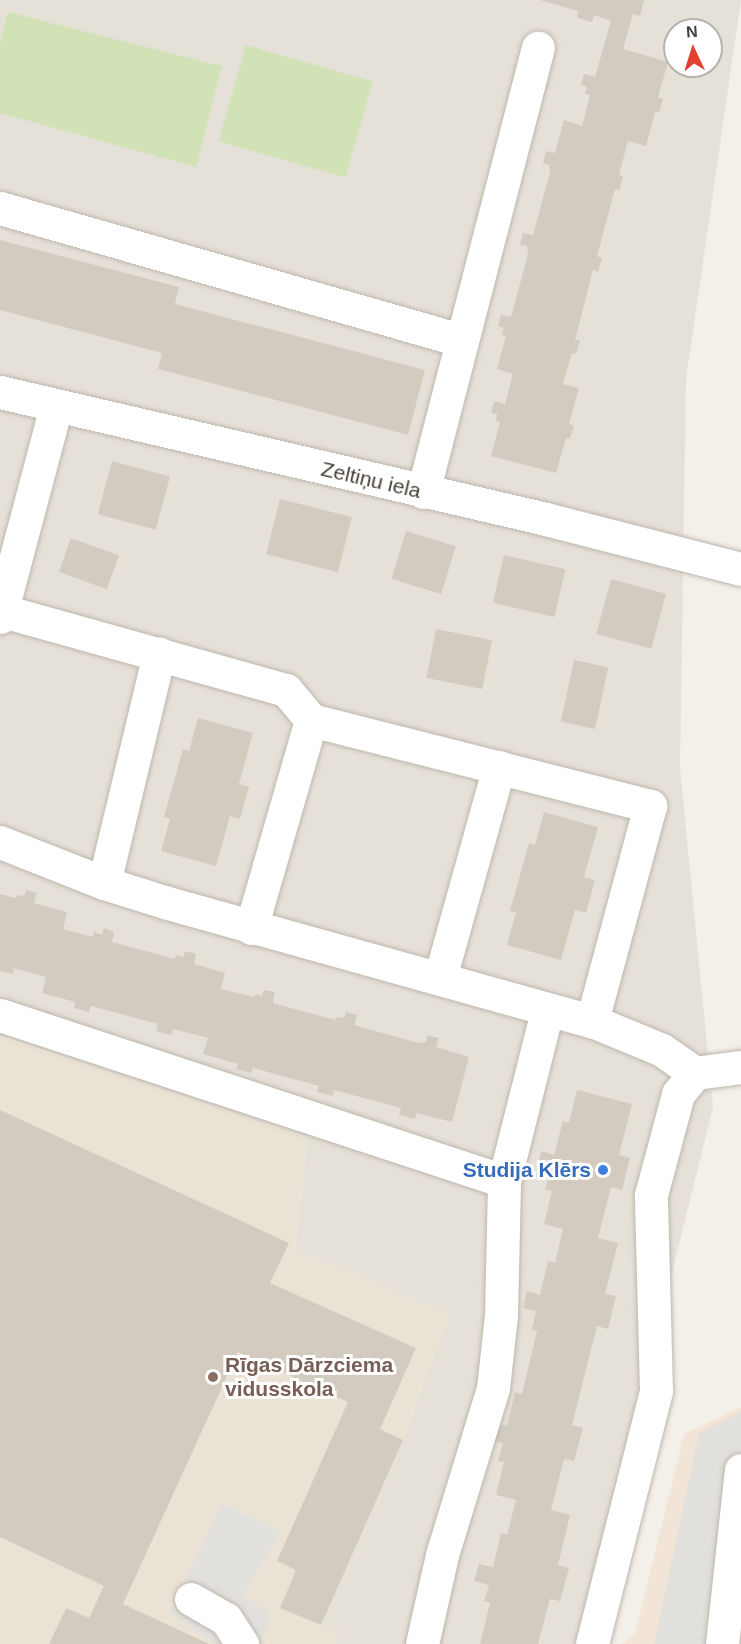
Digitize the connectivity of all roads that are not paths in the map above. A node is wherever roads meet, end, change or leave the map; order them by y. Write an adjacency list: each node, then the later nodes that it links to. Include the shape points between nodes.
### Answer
1 (538, 48): 3 (street)
2 (0, 208): 3 (street)
3 (461, 340): 6 (street)
4 (0, 392): 5 (street, Zeltiņu iela)
5 (56, 407): 6 (street, Zeltiņu iela); 8 (street)
6 (423, 492): 7 (street, Zeltiņu iela)
7 (741, 569)
8 (1, 614): 9 (street)
9 (159, 654): 10 (street, via 286,690); 13 (street)
10 (311, 720): 11 (street); 14 (street)
11 (499, 767): 15 (street); 18 (street, via 650,807)
12 (0, 842): 13 (street)
13 (104, 883): 14 (street)
14 (251, 928): 15 (street)
15 (440, 978): 16 (street)
16 (547, 1011): 18 (street); 21 (street)
17 (0, 1015): 21 (street)
18 (592, 1021): 20 (street, via 662,1050)
19 (741, 1067): 20 (street)
20 (695, 1073): 27 (street, via 678,1094 651,1195 656,1390)
21 (504, 1181): 26 (street, via 501,1316 493,1388 442,1555)
22 (741, 1470): 28 (street)
23 (191, 1599): 25 (street, via 226,1619)
24 (741, 1640): 29 (street)
25 (242, 1644)
26 (422, 1644)
27 (592, 1644)
28 (722, 1644)
29 (732, 1644)

